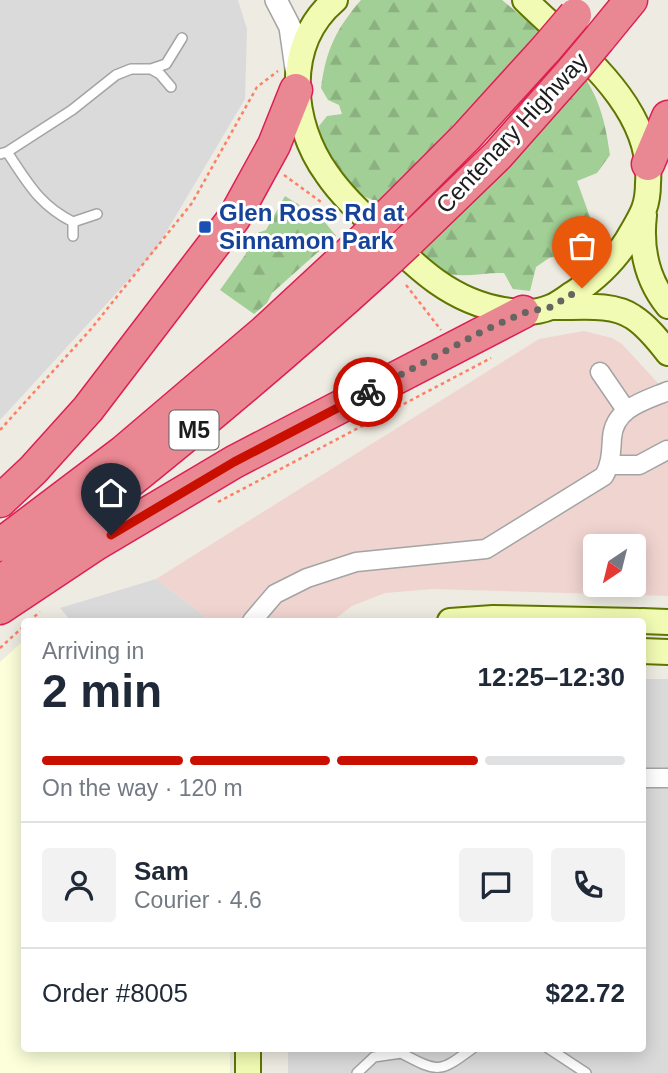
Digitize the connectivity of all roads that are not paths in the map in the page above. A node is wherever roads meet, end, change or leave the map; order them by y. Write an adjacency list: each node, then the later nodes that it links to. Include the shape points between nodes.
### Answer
1 (276, 0): 8 (street, via 290,27)
2 (335, 0): 8 (main road, via 318,18)
3 (525, 0): 12 (main road, via 620,95 640,129)
4 (631, 0): 27 (highway, Centenary Highway / M5, bridge, via 498,155 380,268 228,402)
5 (581, 8): 26 (highway, Centenary Highway / M5, bridge, via 466,137 264,332 123,452)
6 (182, 38): 7 (lane, via 166,64)
7 (151, 68): 9 (lane); 11 (lane, via 116,75 72,110)
8 (285, 76): 18 (main road, via 315,156 327,175 412,263 463,298 492,308); 25 (highway, via 274,145 228,226 74,427)
9 (171, 87)
10 (668, 117): 12 (highway)
11 (4, 153): 15 (lane, via 40,200)
12 (648, 164): 13 (main road)
13 (645, 208): 17 (main road, via 646,263 653,285); 18 (main road, via 601,273)
14 (97, 214): 15 (lane)
15 (73, 222): 16 (lane)
16 (72, 236)
17 (668, 306)
18 (537, 310): 19 (main road, via 602,308 627,314); 28 (highway, via 234,462)
19 (668, 353)
20 (600, 372): 22 (street)
21 (668, 391): 22 (street)
22 (626, 410): 24 (street, via 612,432)
23 (667, 450): 24 (street, via 639,465)
24 (610, 465): 29 (street, via 604,476 485,549 356,562 275,594)
25 (0, 501)
26 (0, 545)
27 (0, 583)
28 (0, 608)
29 (255, 618)
30 (646, 621): 31 (main road)
31 (668, 622)
32 (646, 651): 33 (main road)
33 (668, 652)
34 (646, 778): 35 (street)
35 (668, 778)
36 (248, 1052): 40 (main road)
37 (264, 1052): 41 (main road)
38 (469, 1052): 42 (lane, via 450,1069 430,1071 401,1053 374,1057)
39 (554, 1052): 43 (lane)
40 (248, 1073)
41 (264, 1073)
42 (357, 1073)
43 (586, 1073)

